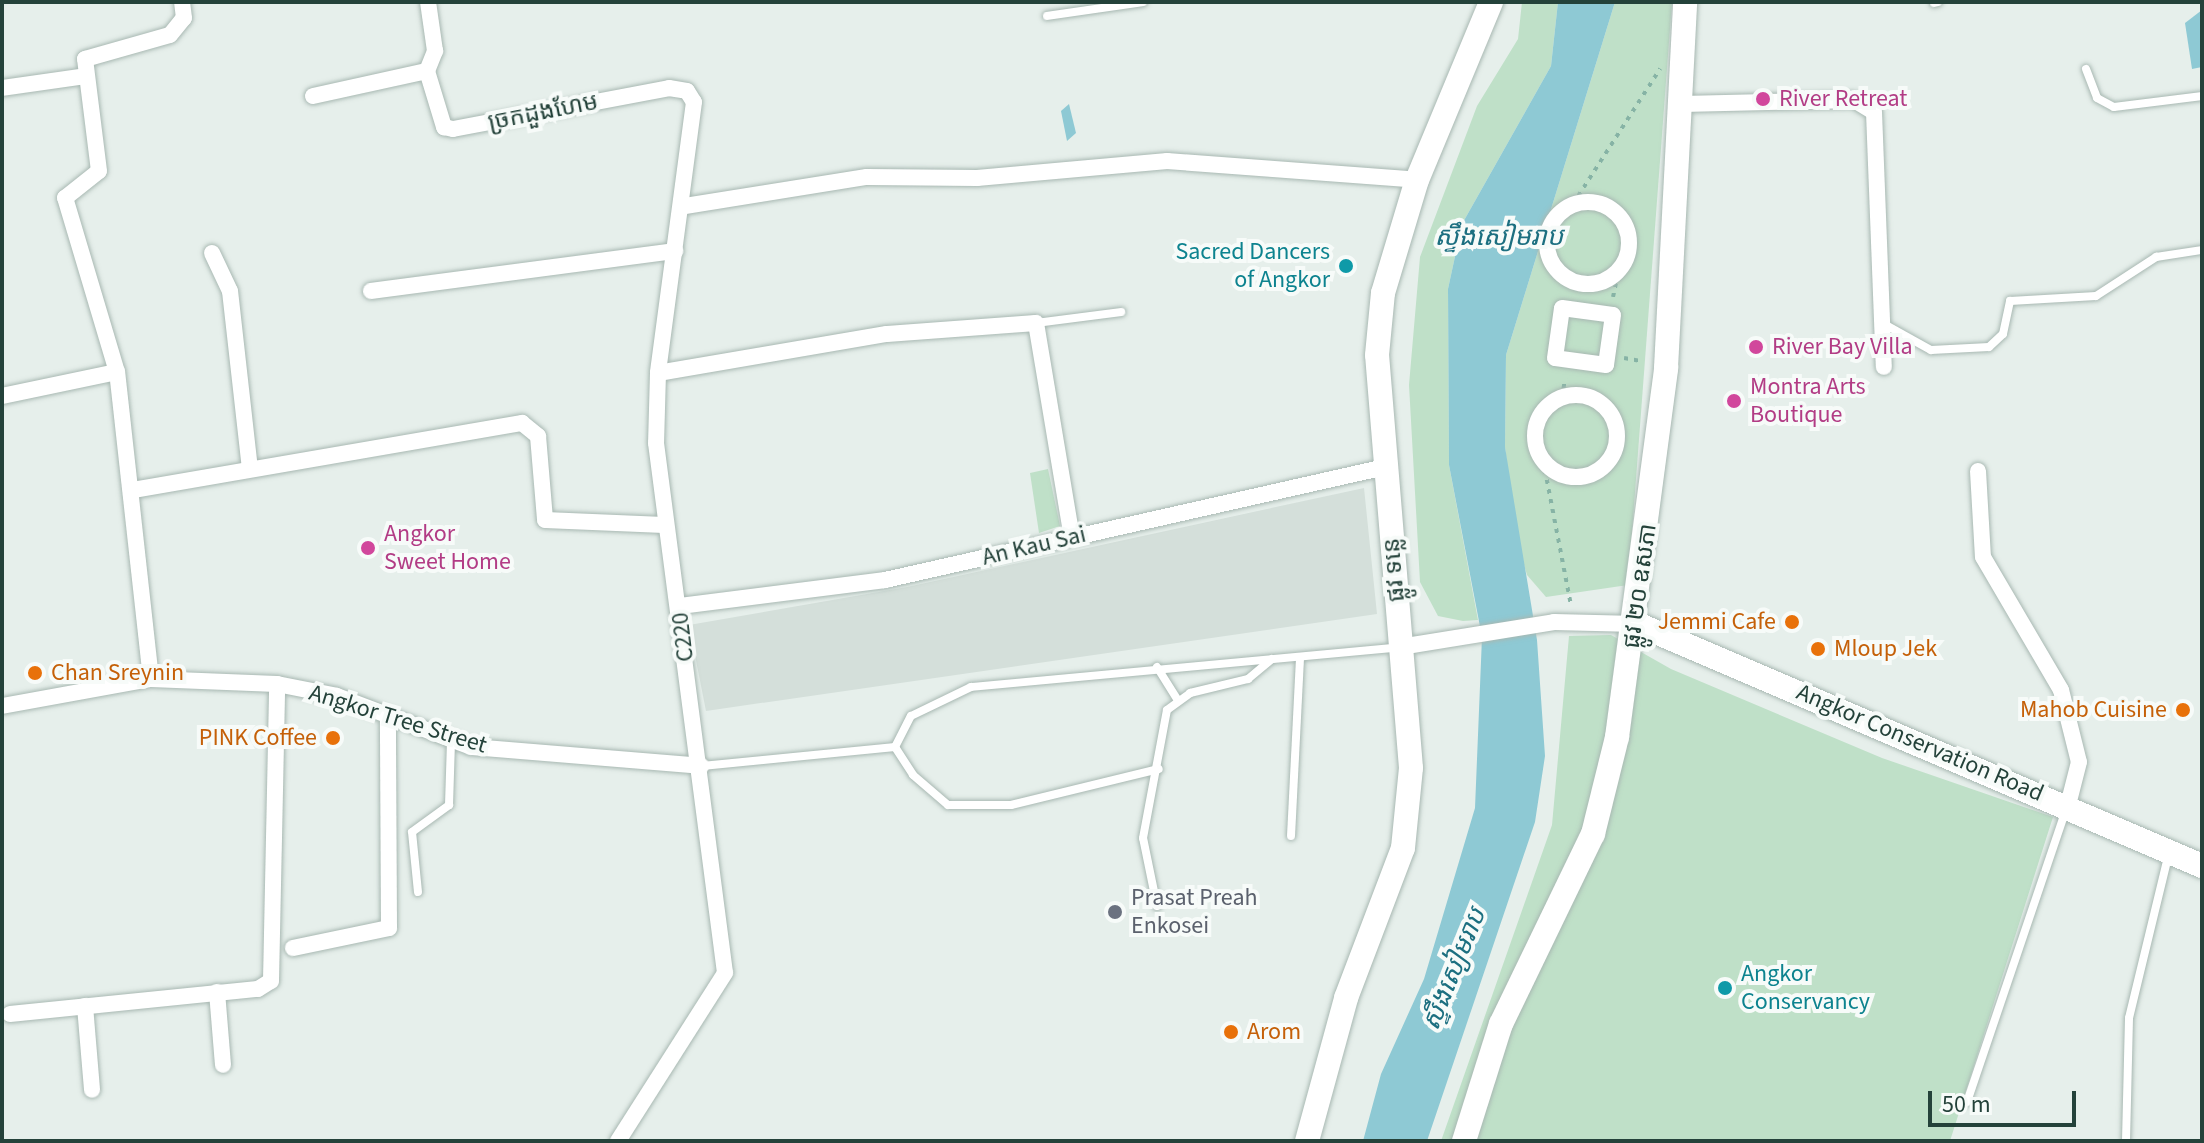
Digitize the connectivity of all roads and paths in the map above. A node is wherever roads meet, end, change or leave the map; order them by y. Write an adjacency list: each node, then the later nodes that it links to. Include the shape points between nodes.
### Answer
1 (182, 2): 10 (street, via 184,18 170,35 94,54 85,59)
2 (428, 2): 9 (street, via 435,51)
3 (1143, 2): 6 (lane)
4 (1491, 2): 16 (street, ផ្លូវ ទន្លេ)
5 (1685, 2): 15 (street, ផ្លូវ ២០ ឧសភា)
6 (1047, 16)
7 (1667, 57): 17 (path)
8 (2086, 69): 13 (lane, via 2097,98 2114,107)
9 (427, 71): 12 (street); 14 (street, ច្រកដួងហែម, via 444,127 453,129 669,88 687,91)
10 (86, 76): 11 (street); 29 (street, via 99,171 71,189 65,207)
11 (2, 88)
12 (313, 96)
13 (2202, 96)
14 (694, 102): 18 (street, C220)
15 (1682, 104): 27 (street, via 1854,100 1874,112); 41 (street, ផ្លូវ ២០ ឧសភា, via 1666,368)
16 (1417, 180): 18 (street, via 1167,161 977,178 867,177); 33 (street, ផ្លូវ ទន្លេ, via 1383,293 1377,355)
17 (1573, 204): 22 (street, via 1605,205 1621,219 1628,238); 22 (street, via 1547,236 1554,266 1571,280 1592,283)
18 (685, 206): 20 (street, C220)
19 (2202, 250): 27 (lane, via 2156,257 2096,296 2010,301 2003,334 1989,347 1931,350)
20 (675, 251): 23 (street); 30 (street, C220)
21 (212, 253): 34 (street, via 230,291)
22 (1619, 268): 25 (path)
23 (371, 291)
24 (1121, 312): 26 (lane)
25 (1610, 315): 25 (street, via 1562,308 1555,358 1606,365)
26 (1036, 323): 30 (street, via 887,334); 38 (street)
27 (1884, 324): 28 (street)
28 (1884, 367)
29 (117, 372): 31 (street); 36 (street)
30 (658, 373): 37 (street, C220)
31 (2, 396)
32 (1543, 460): 32 (street, via 1569,476 1600,469 1616,442 1609,412 1582,395 1552,403 1536,429); 39 (path)
33 (1385, 467): 38 (street, An Kau Sai); 42 (street, ផ្លូវ ទន្លេ)
34 (250, 468): 36 (street); 37 (street, via 522,423 538,436 545,520)
35 (1978, 471): 55 (street, via 1983,557 2061,690 2079,762)
36 (133, 490): 46 (street)
37 (664, 525): 40 (street, C220)
38 (1072, 537): 40 (street, An Kau Sai, via 885,580)
39 (1571, 605)
40 (680, 606): 53 (street, C220)
41 (1637, 624): 42 (street, via 1554,622); 55 (street, Angkor Conservation Road); 70 (street, ផ្លូវ ២០ ឧសភា, via 1604,801 1501,1024)
42 (1400, 647): 44 (lane); 69 (street, ផ្លូវ ទន្លេ, via 1411,768 1403,848 1346,998)
43 (1273, 658): 44 (lane); 45 (lane); 48 (lane, via 1248,679)
44 (1300, 660): 56 (lane)
45 (1157, 667): 48 (lane); 52 (lane, via 971,687 911,716)
46 (151, 679): 47 (street, Angkor Tree Street); 49 (street, Angkor Tree Street)
47 (277, 684): 50 (street, Angkor Tree Street); 62 (street, via 268,886 272,972 258,989)
48 (1177, 699): 54 (lane, via 1167,710)
49 (2, 706)
50 (388, 717): 51 (street, Angkor Tree Street); 61 (street, via 389,928)
51 (451, 741): 53 (street, Angkor Tree Street); 59 (lane, via 449,805 412,832)
52 (895, 747): 53 (lane); 54 (lane, via 913,775 948,805 1011,805)
53 (701, 766): 68 (street, C220, via 725,973)
54 (1159, 769): 60 (lane, via 1143,838)
55 (2068, 805): 57 (street, Angkor Conservation Road); 67 (lane)
56 (1291, 836)
57 (2171, 849): 58 (street, Angkor Conservation Road); 71 (lane, via 2129,1018)
58 (2202, 866)
59 (418, 892)
60 (1157, 906)
61 (293, 948)
62 (217, 992): 63 (street); 65 (street)
63 (85, 1006): 64 (street); 66 (street)
64 (10, 1014)
65 (223, 1065)
66 (92, 1090)
67 (1967, 1102)
68 (618, 1141)
69 (1307, 1141)
70 (1464, 1141)
71 (2126, 1141)

